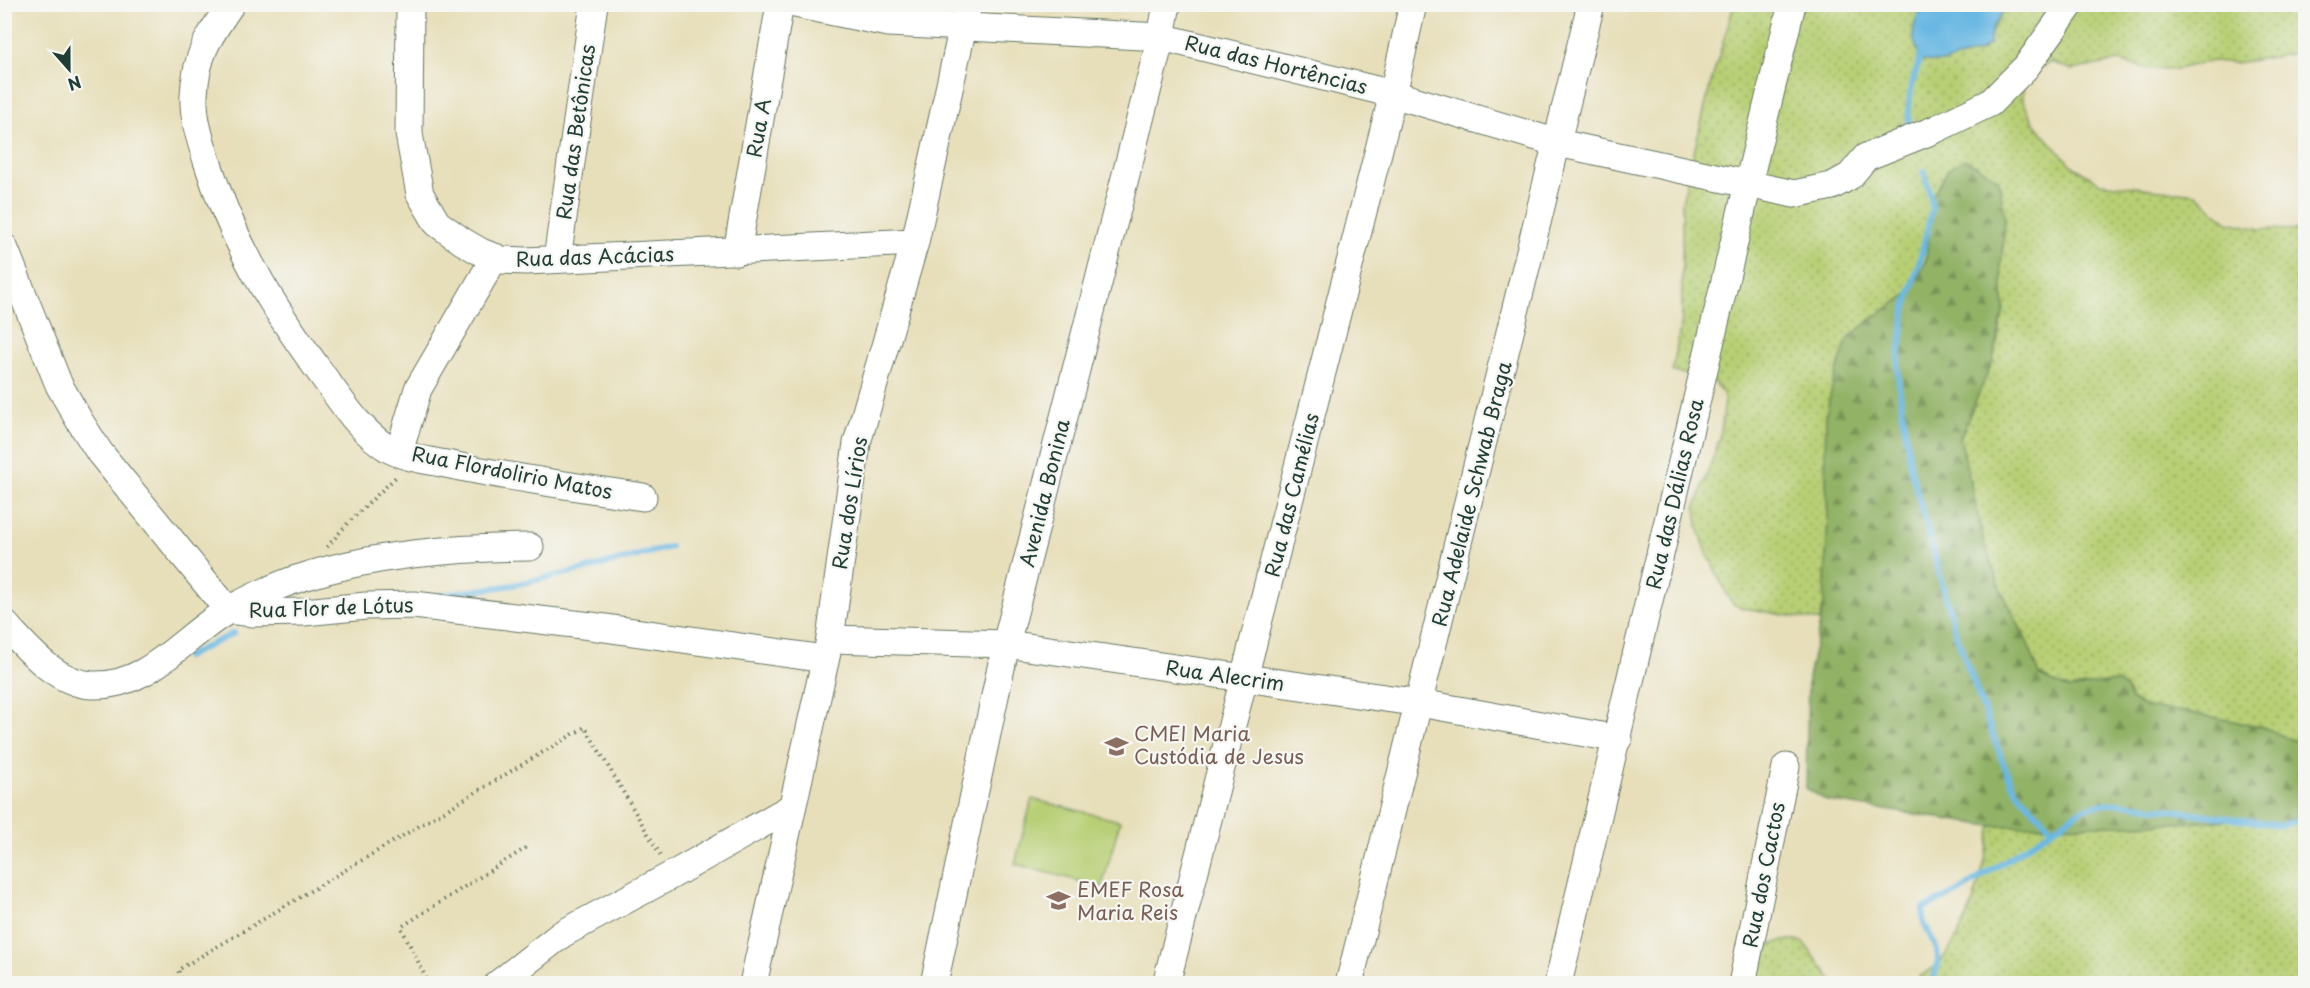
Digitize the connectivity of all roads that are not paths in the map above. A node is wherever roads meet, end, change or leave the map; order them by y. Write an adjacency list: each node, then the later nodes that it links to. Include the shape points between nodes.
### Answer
1 (231, 4): 21 (street, Rua Flordolirio Matos, via 207,38 194,96 196,126 228,221 275,308 348,410 370,435)
2 (410, 4): 19 (street, Rua das Acácias, via 409,134 420,194 437,223)
3 (594, 4): 20 (street, Rua das Betônicas)
4 (780, 4): 18 (street, Rua A)
5 (795, 4): 11 (street, Rua das Hortências, via 888,23)
6 (1167, 4): 12 (street, Avenida Bonina)
7 (1413, 4): 13 (street, Rua das Camélias)
8 (1592, 4): 14 (street, Rua Adelaide Schwab Braga)
9 (1792, 4): 15 (street, Rua das Dálias Rosa)
10 (2071, 4): 15 (street, Rua das Hortências, via 2026,67 1990,103 1866,157 1850,176 1832,186 1794,194)
11 (965, 15): 12 (street, Rua das Hortências); 16 (street, Rua dos Lírios)
12 (1161, 37): 13 (street, Rua das Hortências); 26 (street, Avenida Bonina)
13 (1394, 94): 14 (street, Rua das Hortências); 28 (street, Rua das Camélias)
14 (1558, 143): 15 (street, Rua das Hortências); 29 (street, Rua Adelaide Schwab Braga)
15 (1747, 184): 30 (street, Rua das Dálias Rosa)
16 (915, 242): 18 (street, Rua das Acácias); 27 (street, Rua dos Lírios, via 857,443)
17 (4, 247): 24 (street, Rua Flor de Lótus, via 59,385 79,420 100,453)
18 (737, 252): 20 (street, Rua das Acácias)
19 (495, 257): 20 (street, Rua das Acácias); 21 (street, via 418,389)
20 (557, 259)
21 (407, 455): 22 (street, Rua Flordolirio Matos)
22 (643, 497)
23 (530, 547): 24 (street, via 409,554 299,578)
24 (228, 610): 25 (street, via 159,663 113,684 90,685 52,669); 27 (street, Rua Flor de Lótus, via 304,612 414,604)
25 (4, 623)
26 (1006, 644): 27 (street, Rua Alecrim); 28 (street, Rua Alecrim); 35 (street, Avenida Bonina)
27 (827, 649): 32 (street, Rua dos Lírios)
28 (1245, 679): 29 (street, Rua Alecrim); 36 (street, Rua das Camélias)
29 (1420, 702): 30 (street, Rua Alecrim); 37 (street, Rua Adelaide Schwab Braga)
30 (1618, 740): 38 (street, Rua das Dálias Rosa)
31 (1786, 767): 39 (street, Rua dos Cactos)
32 (792, 807): 33 (street, via 562,934); 34 (street, Rua dos Lírios)
33 (498, 984)
34 (753, 984)
35 (933, 984)
36 (1166, 984)
37 (1349, 984)
38 (1558, 984)
39 (1742, 984)

